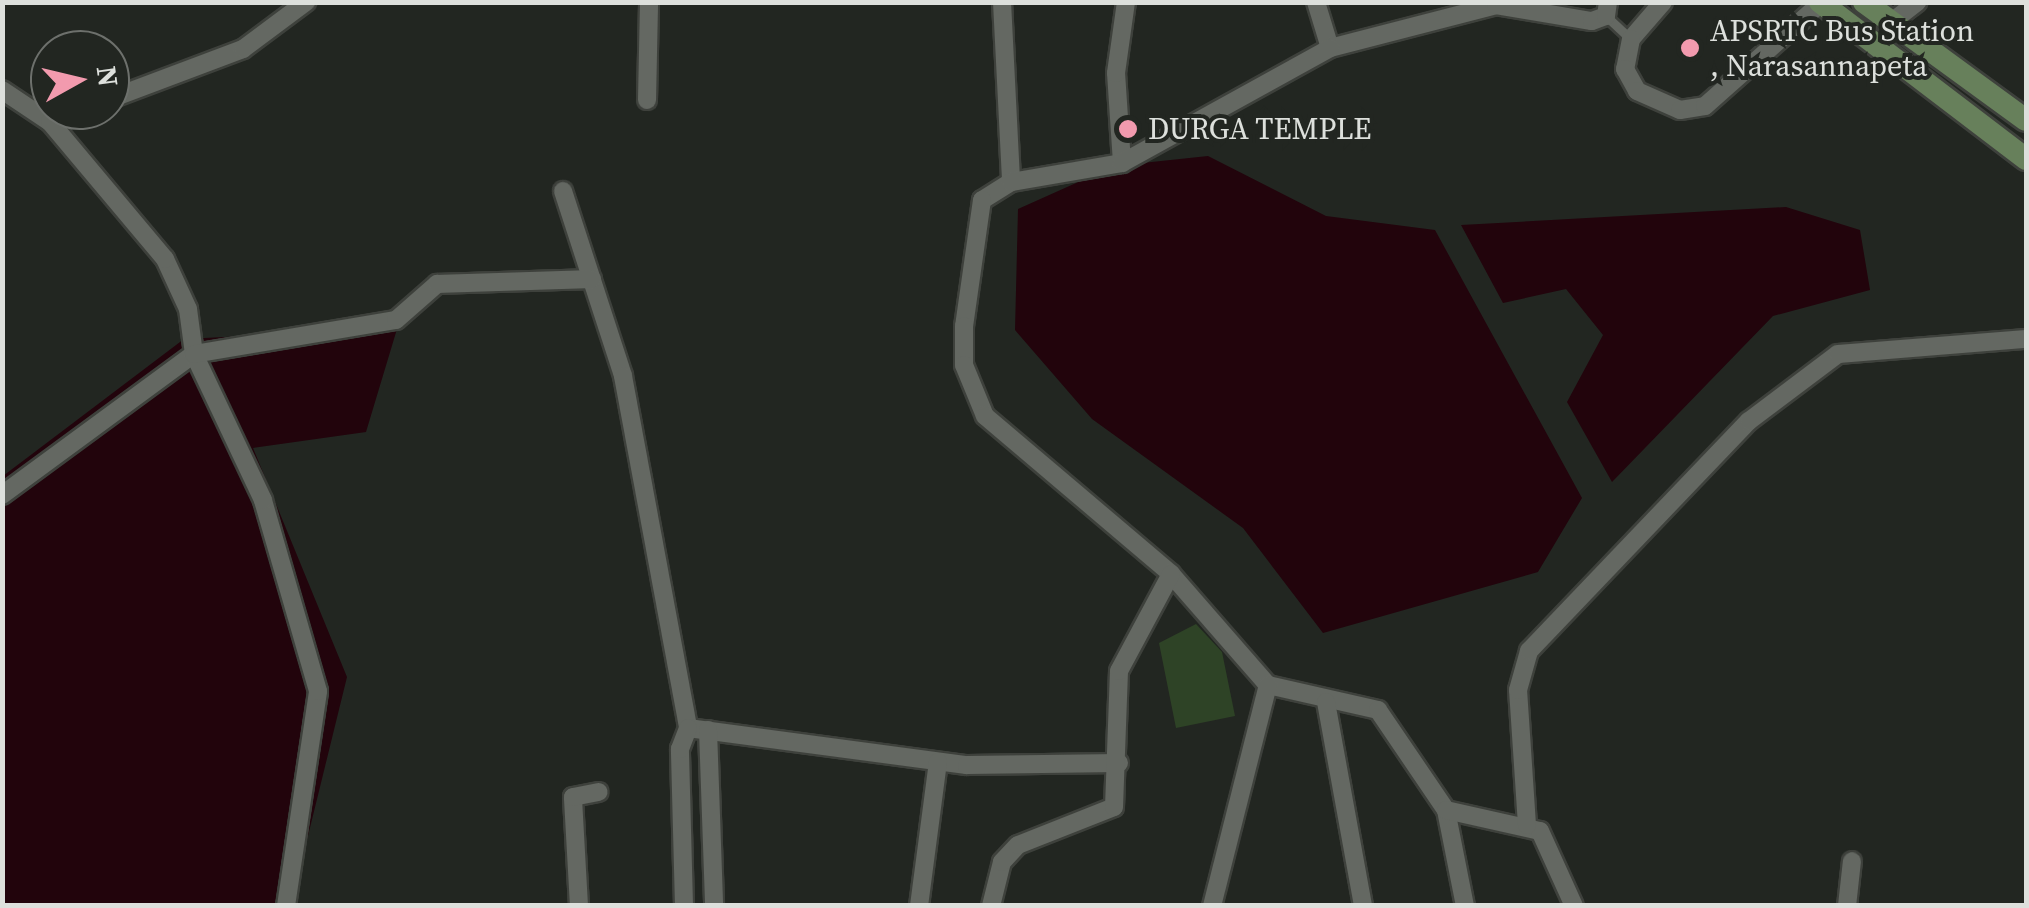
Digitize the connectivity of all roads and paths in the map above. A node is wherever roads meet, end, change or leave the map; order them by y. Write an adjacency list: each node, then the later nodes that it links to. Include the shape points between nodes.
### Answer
1 (306, 2): 15 (street, via 242,49)
2 (649, 2): 16 (street)
3 (1002, 2): 22 (street)
4 (1126, 2): 21 (street, via 1116,74)
5 (1316, 2): 13 (street)
6 (1663, 2): 12 (street)
7 (1864, 2): 11 (main road)
8 (1917, 2): 11 (street)
9 (1821, 3): 12 (street, via 1705,106 1680,110 1637,91 1625,69); 20 (main road)
10 (1607, 10): 12 (lane); 13 (street, via 1496,5)
11 (1894, 21): 18 (main road)
12 (1631, 39)
13 (1330, 48): 21 (street)
14 (2, 90): 17 (street)
15 (130, 91)
16 (647, 100)
17 (30, 109)
18 (2026, 120)
19 (57, 130): 26 (street, via 164,259 188,309)
20 (2026, 159)
21 (1122, 162): 22 (street)
22 (1011, 182): 28 (street, via 982,200 974,228 964,326 971,382 985,416 1014,445)
23 (563, 191): 24 (street)
24 (592, 279): 26 (street, via 436,284 396,320); 31 (street, via 623,376)
25 (2026, 339): 37 (street, via 1838,354 1748,422 1529,651 1518,690)
26 (194, 354): 27 (street); 39 (street, via 263,500 318,691)
27 (2, 494)
28 (1172, 574): 29 (street); 34 (street, via 1119,671)
29 (1268, 685): 30 (street); 45 (street)
30 (1326, 702): 36 (street, via 1378,710); 46 (street)
31 (688, 728): 32 (street); 41 (street, via 680,750)
32 (708, 730): 33 (street); 42 (street)
33 (938, 762): 34 (street); 43 (street)
34 (1119, 763): 44 (street, via 1114,806 1018,845 1002,862)
35 (599, 792): 40 (street, via 573,797)
36 (1446, 810): 37 (street); 47 (street)
37 (1528, 825): 48 (street, via 1540,831)
38 (1852, 861): 49 (street)
39 (286, 906)
40 (579, 906)
41 (684, 906)
42 (714, 906)
43 (919, 906)
44 (991, 906)
45 (1212, 906)
46 (1363, 906)
47 (1465, 906)
48 (1574, 906)
49 (1847, 906)

